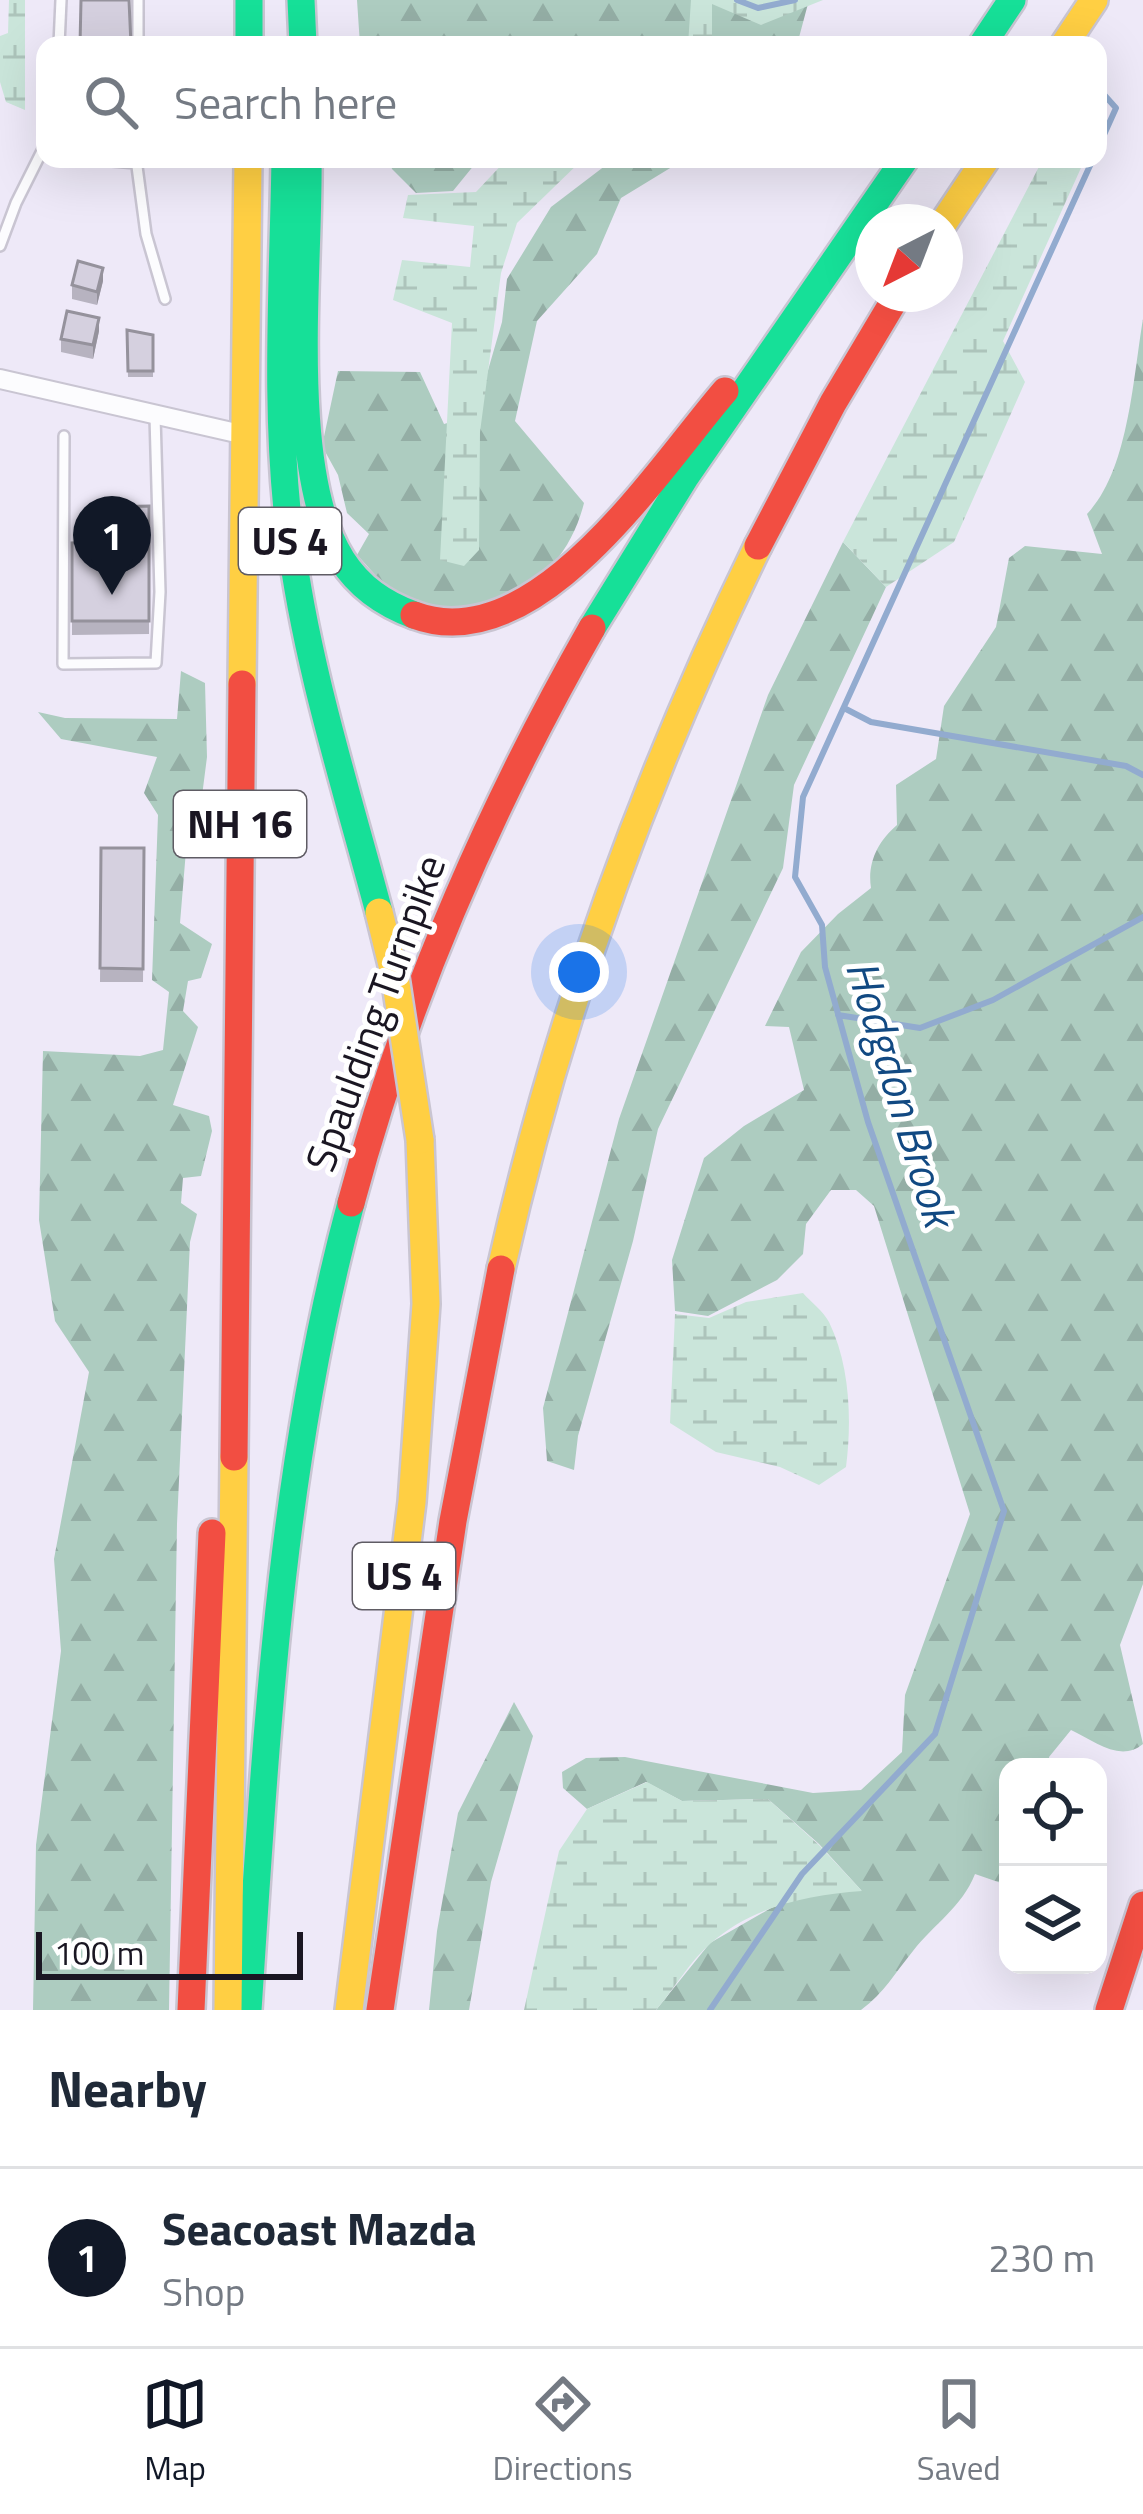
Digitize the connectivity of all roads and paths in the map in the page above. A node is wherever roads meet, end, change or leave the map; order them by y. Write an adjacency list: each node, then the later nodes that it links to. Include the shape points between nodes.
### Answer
1 (61, 0): 9 (lane)
2 (138, 0): 10 (lane)
3 (250, 0): 11 (main road)
4 (287, 0): 12 (main road)
5 (302, 0): 13 (main road)
6 (999, 0): 14 (main road)
7 (1012, 0): 15 (main road)
8 (1094, 0): 16 (main road)
9 (59, 36)
10 (138, 36)
11 (249, 36)
12 (286, 36)
13 (303, 36)
14 (982, 36)
15 (985, 36)
16 (1070, 36)
17 (36, 163): 25 (lane)
18 (137, 168): 27 (lane)
19 (248, 168): 31 (main road, NH 16)
20 (285, 168): 38 (main road, US 4, bridge, via 289,531 311,660 398,993 420,1140 426,1304 412,1502)
21 (308, 168): 26 (main road, via 311,437 320,508 358,582 392,607 432,620 494,616 561,578)
22 (899, 168): 26 (main road, Spaulding Turnpike)
23 (980, 168): 24 (main road)
24 (956, 204)
25 (0, 246)
26 (829, 272): 37 (main road, Spaulding Turnpike, via 570,666 482,839 386,1083 333,1272 296,1464)
27 (165, 299)
28 (888, 312): 39 (main road, via 783,495 698,670 560,1040 479,1382)
29 (0, 379): 30 (street)
30 (155, 416): 31 (street); 32 (lane, via 156,663 63,664)
31 (244, 435): 33 (main road, NH 16)
32 (64, 436)
33 (236, 1214): 35 (main road, via 210,1554); 36 (main road, NH 16)
34 (1143, 1905): 40 (main road)
35 (191, 2010)
36 (228, 2010)
37 (248, 2010)
38 (350, 2010)
39 (380, 2010)
40 (1109, 2010)

